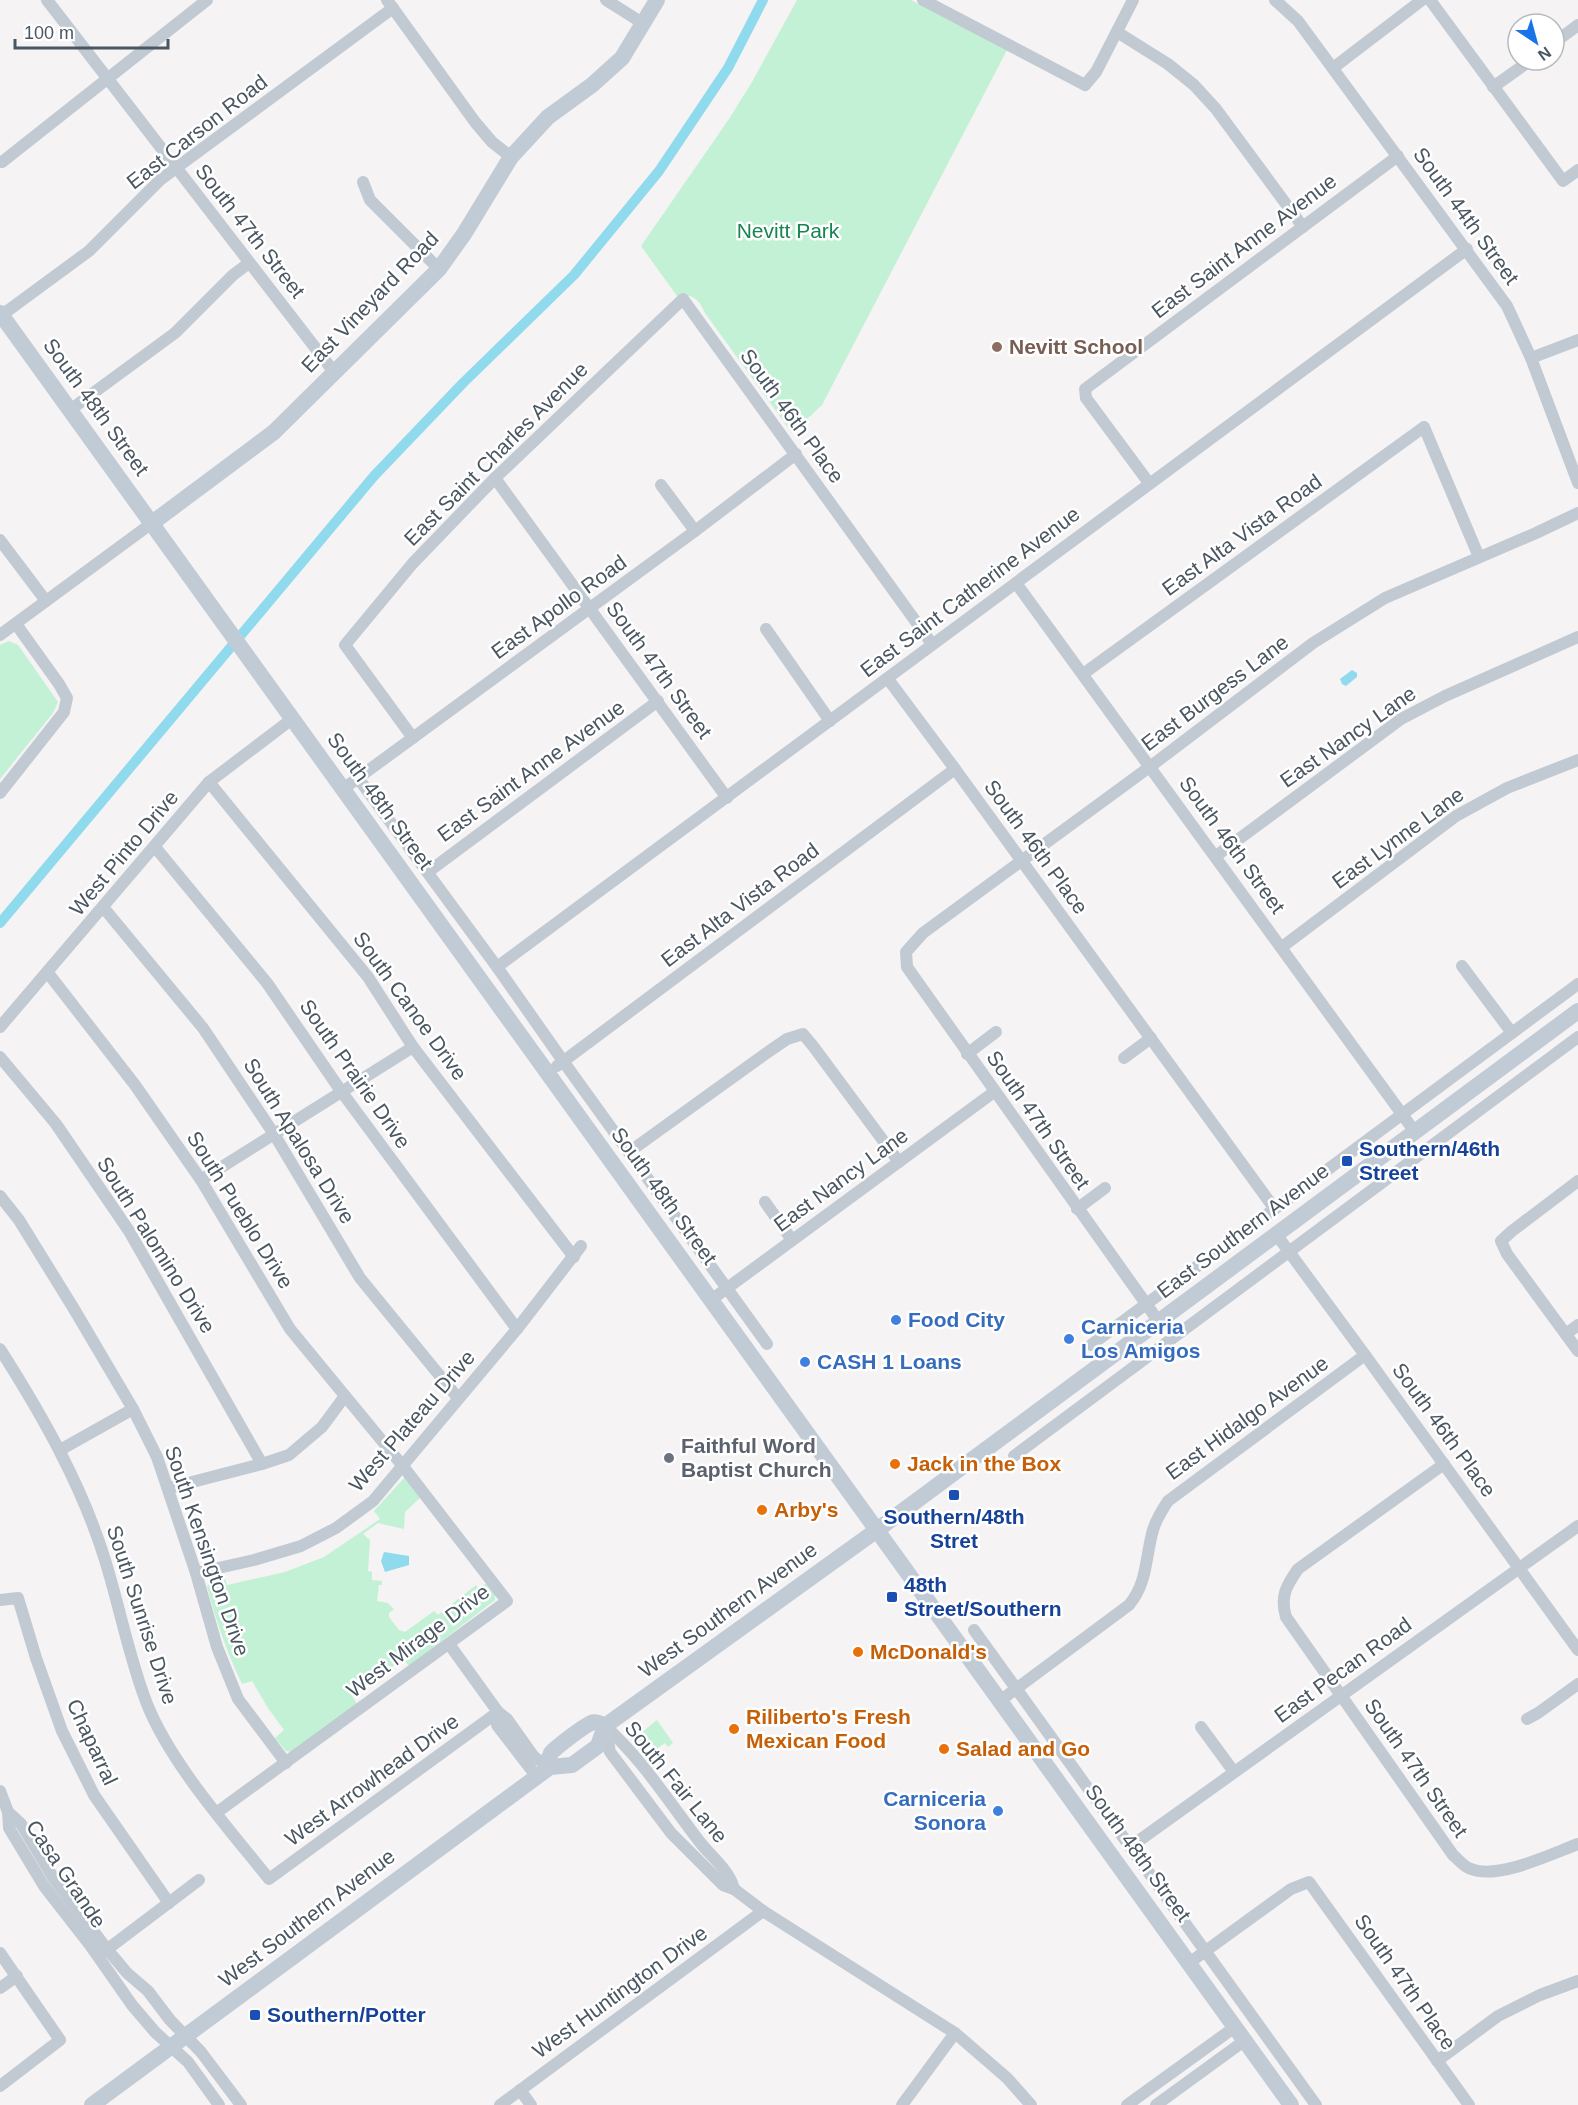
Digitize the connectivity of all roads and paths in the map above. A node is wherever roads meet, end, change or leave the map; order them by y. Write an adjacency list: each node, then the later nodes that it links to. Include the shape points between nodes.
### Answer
1 (47, 0): 15 (street, South 47th Street)
2 (207, 0): 15 (street)
3 (606, 0): 11 (street)
4 (657, 0): 11 (main road, East Vineyard Road)
5 (923, 0): 12 (street, via 1085,85)
6 (1133, 0): 12 (street)
7 (1275, 0): 13 (street, South 44th Street, via 1298,21)
8 (1422, 0): 13 (street)
9 (1431, 0): 16 (street)
10 (390, 4): 18 (street, via 475,122); 20 (street, East Carson Road)
11 (644, 24): 18 (main road, East Vineyard Road, via 622,58 548,117)
12 (1117, 32): 23 (street, via 1194,85)
13 (1333, 68): 17 (street, South 44th Street)
14 (1514, 72): 16 (street)
15 (108, 79): 19 (street); 20 (street, South 47th Street)
16 (1493, 87): 21 (street, via 1563,181)
17 (1398, 156): 23 (street, East Saint Anne Avenue); 24 (street, South 44th Street)
18 (511, 157): 26 (main road, East Vineyard Road)
19 (2, 162)
20 (176, 168): 25 (street, South 47th Street); 28 (street, East Carson Road, via 88,251)
21 (1578, 170)
22 (363, 182): 26 (street, via 370,200)
23 (1303, 227): 35 (street, East Saint Anne Avenue, via 1085,389 1086,398)
24 (1467, 249): 30 (street, South 44th Street, via 1508,306); 35 (street, East Saint Catherine Avenue)
25 (249, 263): 31 (street, South 47th Street); 32 (street, via 175,333)
26 (439, 269): 31 (main road, East Vineyard Road)
27 (683, 299): 33 (street, South 46th Place); 34 (street, East Saint Charles Avenue)
28 (1, 314): 32 (main road, South 48th Street)
29 (1578, 340): 30 (street)
30 (1532, 358): 36 (street, South 44th Street)
31 (334, 372): 39 (main road, East Vineyard Road, via 256,448)
32 (70, 410): 39 (main road, South 48th Street)
33 (796, 453): 40 (street, East Apollo Road); 50 (street, South 46th Place)
34 (495, 478): 45 (street, South 47th Street); 56 (street, East Saint Charles Avenue, via 413,563 345,645)
35 (1149, 483): 43 (street, East Saint Catherine Avenue)
36 (1578, 483)
37 (661, 485): 40 (street)
38 (1578, 513): 42 (street, East Burgess Lane)
39 (152, 524): 44 (street); 54 (main road, South 48th Street)
40 (695, 531): 45 (street, East Apollo Road)
41 (0, 540): 44 (street)
42 (1479, 557): 51 (street, East Alta Vista Road, via 1424,427); 58 (street, East Burgess Lane, via 1385,598 1313,643)
43 (1016, 583): 50 (street, East Saint Catherine Avenue); 51 (street, South 46th Street)
44 (46, 601): 46 (street)
45 (590, 608): 53 (street, South 47th Street); 56 (street, East Apollo Road)
46 (16, 624): 48 (street); 63 (street, via 67,698 64,712)
47 (766, 629): 55 (street)
48 (0, 635)
49 (1578, 637): 66 (street, East Nancy Lane, via 1401,719)
50 (932, 644): 52 (street, East Saint Catherine Avenue)
51 (1083, 674): 58 (street, South 46th Street)
52 (888, 679): 55 (street, East Saint Catherine Avenue); 59 (street, South 46th Place)
53 (658, 701): 64 (street, South 47th Street); 68 (street, East Saint Anne Avenue)
54 (292, 719): 61 (street, West Pinto Drive); 62 (main road, South 48th Street)
55 (830, 721): 64 (street, East Saint Catherine Avenue)
56 (412, 738): 60 (street, East Apollo Road)
57 (1578, 760): 70 (street, East Lynne Lane, via 1507,788 1456,816)
58 (1151, 766): 66 (street, South 46th Street); 67 (street, East Burgess Lane)
59 (955, 769): 67 (street, South 46th Place); 86 (street, East Alta Vista Road)
60 (358, 778): 62 (street, East Apollo Road); 68 (street, South 48th Street)
61 (209, 782): 65 (street, West Pinto Drive); 82 (street, South Canoe Drive, via 369,977)
62 (343, 789): 87 (main road, South 48th Street)
63 (0, 793)
64 (727, 798): 73 (street, East Saint Catherine Avenue)
65 (155, 847): 69 (street, West Pinto Drive); 88 (street, South Prairie Drive, via 267,983)
66 (1216, 856): 70 (street, South 46th Street)
67 (1022, 861): 71 (street, East Burgess Lane, via 922,933); 81 (street, South 46th Place)
68 (428, 872): 73 (street, South 48th Street)
69 (103, 908): 74 (street, West Pinto Drive); 92 (street, South Apalosa Drive, via 203,1028)
70 (1282, 947): 90 (street, South 46th Street)
71 (906, 952): 83 (street, South 47th Street, via 907,967)
72 (1462, 966): 79 (street)
73 (497, 967): 86 (street, South 48th Street)
74 (48, 973): 77 (street, West Pinto Drive); 95 (street, South Pueblo Drive, via 135,1085)
75 (1578, 984): 79 (street, East Southern Avenue)
76 (1578, 1011): 91 (main road, East Southern Avenue)
77 (0, 1027)
78 (996, 1032): 83 (street, South 47th Street)
79 (1512, 1033): 90 (street, East Southern Avenue)
80 (1578, 1037): 104 (street, East Southern Avenue)
81 (1151, 1038): 85 (street); 100 (street, South 46th Place)
82 (413, 1047): 88 (street); 105 (street, South Canoe Drive)
83 (967, 1054): 89 (street, South 47th Street)
84 (0, 1057): 123 (street, South Palomino Drive, via 56,1124 129,1231)
85 (1124, 1058)
86 (563, 1062): 87 (street, East Alta Vista Road); 93 (street, South 48th Street)
87 (548, 1073): 107 (main road, South 48th Street)
88 (341, 1091): 92 (street); 111 (street, South Prairie Drive)
89 (994, 1092): 94 (street, East Nancy Lane); 101 (street, South 47th Street)
90 (1403, 1114): 91 (street, South 46th Street); 100 (street, East Southern Avenue)
91 (1415, 1132): 102 (main road, East Southern Avenue)
92 (274, 1134): 95 (street); 119 (street, South Apalosa Drive, via 360,1278)
93 (629, 1152): 94 (street, via 787,1039 803,1034); 106 (street, South 48th Street)
94 (899, 1162): 103 (street, East Nancy Lane)
95 (201, 1180): 118 (street, South Pueblo Drive, via 290,1329)
96 (1578, 1181): 112 (street, via 1501,1242)
97 (1105, 1188): 101 (street, South 47th Street)
98 (0, 1196): 120 (street, South Kensington Drive, via 19,1220)
99 (765, 1202): 103 (street)
100 (1274, 1208): 108 (street, East Southern Avenue)
101 (1077, 1209): 108 (street, South 47th Street)
102 (1276, 1234): 104 (street, South 46th Place); 109 (main road, East Southern Avenue)
103 (792, 1240): 106 (street, East Nancy Lane)
104 (1288, 1251): 117 (street, South 46th Place); 122 (street, East Southern Avenue)
105 (577, 1252): 111 (street, West Plateau Drive)
106 (727, 1288): 107 (street, East Nancy Lane); 113 (street, South 48th Street)
107 (711, 1300): 128 (main road, South 48th Street)
108 (1146, 1304): 109 (street, South 47th Street); 114 (street, East Southern Avenue)
109 (1159, 1322): 128 (main road, East Southern Avenue)
110 (1578, 1325): 112 (street)
111 (517, 1329): 119 (street, West Plateau Drive)
112 (1566, 1334): 116 (street)
113 (766, 1344)
114 (1091, 1345)
115 (0, 1349): 121 (street, South Sunrise Drive)
116 (1578, 1351)
117 (1365, 1355): 124 (street, South 46th Place); 136 (street, East Hidalgo Avenue, via 1168,1501 1154,1530 1138,1594 1129,1605)
118 (345, 1396): 123 (street, via 322,1427 289,1455); 125 (street, South Pueblo Drive)
119 (458, 1398): 125 (street, West Plateau Drive)
120 (133, 1409): 121 (street); 126 (street, South Kensington Drive)
121 (60, 1450): 149 (street, South Sunrise Drive, via 105,1560 147,1706 173,1753)
122 (1014, 1456)
123 (262, 1464): 126 (street)
124 (1444, 1464): 129 (street, South 46th Place); 137 (street, South 47th Street, via 1298,1569 1283,1594 1286,1617)
125 (402, 1465): 130 (street, West Plateau Drive, via 373,1501 336,1528 301,1546); 133 (street, West Mirage Drive, via 507,1601)
126 (169, 1488): 130 (street, South Kensington Drive)
127 (1578, 1526): 129 (street, East Pecan Road)
128 (877, 1530): 138 (main road, South 48th Street); 141 (main road, West Southern Avenue)
129 (1519, 1568): 134 (street, South 46th Place); 137 (street, East Pecan Road)
130 (196, 1573): 145 (street, South Kensington Drive, via 217,1647 238,1698)
131 (0, 1600): 156 (street, Chaparral, via 18,1598 62,1731 94,1795)
132 (974, 1630): 136 (street, South 48th Street)
133 (449, 1644): 139 (street); 145 (street, West Mirage Drive)
134 (1578, 1650)
135 (1578, 1684): 140 (street)
136 (1017, 1689): 138 (street, East Hidalgo Avenue); 152 (street, South 48th Street)
137 (1341, 1696): 147 (street, East Pecan Road); 151 (street, South 47th Street, via 1453,1855 1469,1869 1503,1871)
138 (1001, 1700): 161 (main road, South 48th Street)
139 (498, 1712): 143 (street); 146 (street, via 497,1725); 153 (street, West Arrowhead Drive)
140 (1527, 1719)
141 (605, 1726): 144 (main road, West Southern Avenue, via 592,1723); 146 (main road, West Southern Avenue, via 598,1746 573,1765); 155 (street, South Fair Lane, via 625,1743 701,1845 731,1878); 155 (street, South Fair Lane, via 610,1752 655,1814 709,1872)
142 (1201, 1727): 147 (street)
143 (523, 1741): 144 (street, via 543,1748); 146 (street)
144 (560, 1746): 146 (main road, West Southern Avenue, via 552,1752)
145 (286, 1763): 149 (street, West Mirage Drive)
146 (543, 1772): 167 (main road, West Southern Avenue)
147 (1234, 1772): 152 (street, East Pecan Road)
148 (0, 1791): 150 (street, Casa Grande)
149 (216, 1813): 153 (street, South Sunrise Drive)
150 (4, 1814): 160 (street, Casa Grande, via 44,1886)
151 (1578, 1844)
152 (1130, 1847): 158 (street, South 48th Street)
153 (269, 1879)
154 (198, 1880): 156 (street)
155 (734, 1889): 157 (street, South Fair Lane)
156 (169, 1903): 160 (street)
157 (763, 1911): 165 (street, South Fair Lane); 171 (street, West Huntington Drive)
158 (1205, 1951): 161 (street); 169 (street, South 47th Place, via 1291,1889 1309,1882); 182 (street, South 48th Street)
159 (0, 1953): 162 (street)
160 (103, 1953): 167 (street, Casa Grande, via 148,1991); 168 (street, Casa Grande, via 132,2005)
161 (1189, 1963): 166 (main road, South 48th Street)
162 (17, 1976): 164 (street); 170 (street, via 60,2040)
163 (1578, 1981): 169 (street, via 1498,2016)
164 (0, 1988)
165 (955, 2033): 177 (street); 178 (street, South Fair Lane, via 1007,2078)
166 (1240, 2034): 179 (street); 180 (street); 181 (main road, South 48th Street)
167 (185, 2036): 168 (main road, West Southern Avenue); 174 (street, Casa Grande)
168 (171, 2047): 172 (main road, West Southern Avenue); 173 (street, Casa Grande, via 188,2062)
169 (1437, 2061): 183 (street, South 47th Place)
170 (0, 2086)
171 (520, 2090): 175 (street, West Huntington Drive); 176 (street)
172 (92, 2105)
173 (219, 2105)
174 (241, 2105)
175 (500, 2105)
176 (531, 2105)
177 (902, 2105)
178 (1031, 2105)
179 (1127, 2105)
180 (1156, 2105)
181 (1291, 2105)
182 (1316, 2105)
183 (1469, 2105)

